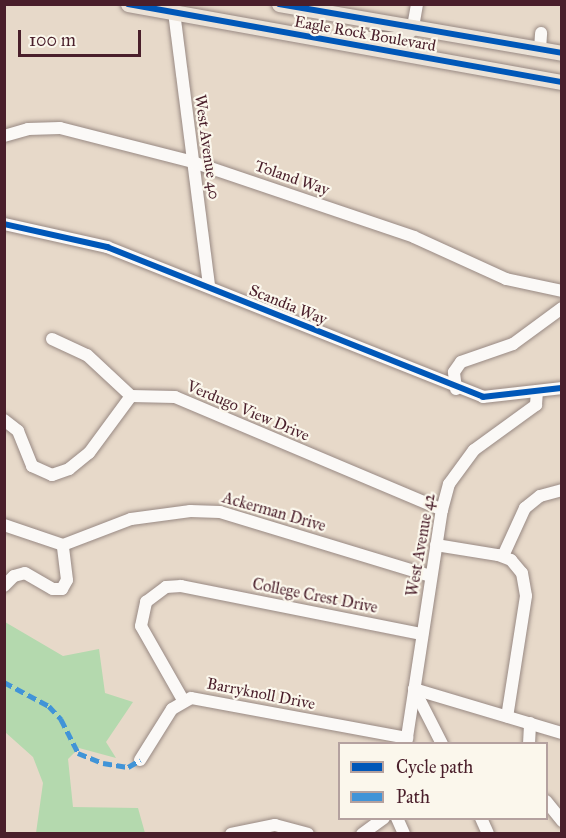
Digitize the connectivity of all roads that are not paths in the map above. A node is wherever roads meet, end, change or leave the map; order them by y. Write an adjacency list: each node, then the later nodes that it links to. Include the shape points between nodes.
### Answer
1 (129, 4): 4 (main road, Eagle Rock Boulevard)
2 (279, 4): 5 (main road, Eagle Rock Boulevard)
3 (417, 4): 5 (street)
4 (175, 7): 7 (main road, Eagle Rock Boulevard); 12 (street, West Avenue 40)
5 (413, 27): 7 (main road, via 399,39 347,37); 8 (main road, Eagle Rock Boulevard)
6 (541, 33): 8 (street)
7 (338, 43): 10 (main road, Eagle Rock Boulevard)
8 (540, 49): 9 (main road, Eagle Rock Boulevard)
9 (561, 53)
10 (561, 82)
11 (4, 136): 12 (street, Toland Way, via 43,127 68,129)
12 (193, 162): 14 (street, West Avenue 40); 15 (street, Toland Way, via 414,237 506,279)
13 (4, 224): 14 (street, Scandia Way, via 87,240)
14 (209, 287): 19 (street, Scandia Way)
15 (561, 291)
16 (561, 308): 19 (street, via 513,344 462,363 454,372)
17 (52, 339): 21 (street, via 87,355)
18 (561, 387): 20 (street, Scandia Way)
19 (456, 389): 20 (street, Scandia Way, via 483,397)
20 (537, 391): 24 (street, West Avenue 42, via 536,405 464,460 449,484)
21 (131, 396): 22 (street, via 89,453 59,473 45,474 32,466 18,431); 24 (street, Verdugo View Drive, via 175,397)
22 (4, 420)
23 (561, 490): 28 (street, via 540,496 525,508)
24 (442, 510): 27 (street, West Avenue 42)
25 (4, 525): 26 (street)
26 (63, 545): 29 (street, Ackerman Drive, via 117,523 204,510 232,515); 30 (street, via 68,580 62,590 25,573)
27 (436, 545): 28 (street); 29 (street, West Avenue 42)
28 (503, 556): 34 (street, via 517,566 526,588)
29 (431, 576): 31 (street, West Avenue 42)
30 (4, 586)
31 (422, 634): 32 (street, West Avenue 42); 33 (street, College Crest Drive, via 202,590 175,586 158,590 146,602 140,617 143,634)
32 (414, 689): 34 (street); 37 (street, West Avenue 42); 38 (street)
33 (183, 700): 37 (street, Barryknoll Drive, via 197,698); 40 (street, Barryknoll Drive, via 172,709)
34 (507, 717): 35 (street)
35 (530, 723): 36 (street); 39 (street)
36 (561, 733)
37 (406, 741)
38 (441, 742)
39 (530, 742)
40 (140, 760)
41 (548, 804): 45 (street)
42 (383, 820): 48 (street)
43 (397, 820): 49 (street)
44 (481, 820): 50 (street)
45 (561, 821)
46 (231, 834): 47 (street, via 274,825)
47 (308, 834)
48 (362, 834)
49 (404, 834)
50 (488, 834)

